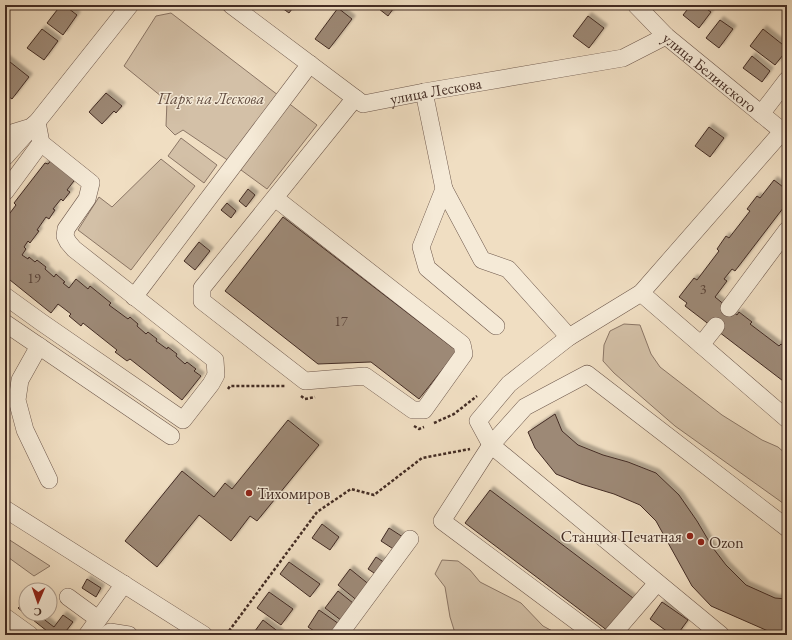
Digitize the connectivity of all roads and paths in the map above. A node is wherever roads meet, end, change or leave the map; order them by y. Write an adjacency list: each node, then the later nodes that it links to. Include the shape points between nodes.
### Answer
1 (130, 5): 10 (street)
2 (231, 5): 5 (street, улица Лескова)
3 (636, 5): 4 (street, улица Белинского)
4 (666, 36): 7 (street, улица Лескова, via 623,58); 9 (street, улица Белинского)
5 (310, 64): 8 (street, улица Лескова); 20 (street)
6 (787, 80): 9 (street)
7 (424, 92): 8 (street, улица Лескова, via 363,104); 14 (street)
8 (355, 98): 16 (street)
9 (761, 114): 11 (street, улица Белинского)
10 (19, 128): 12 (street); 13 (street)
11 (786, 131): 18 (street)
12 (41, 143): 15 (street); 20 (street, via 91,183 87,199 66,229 65,236 68,242)
13 (5, 157)
14 (444, 189): 23 (street, via 421,247 427,268); 25 (street, via 482,260 508,269)
15 (5, 192)
16 (275, 198): 16 (street, via 202,288 202,301 305,381 365,376 413,410 424,410 464,354 462,344)
17 (787, 230): 21 (street)
18 (640, 293): 25 (street); 26 (street)
19 (5, 296): 20 (street, via 183,420 216,375 215,360)
20 (134, 297)
21 (729, 308)
22 (5, 323): 27 (street)
23 (496, 326)
24 (716, 326): 26 (street)
25 (569, 337): 38 (street, via 509,384 478,421)
26 (701, 345): 33 (street)
27 (39, 346): 37 (street); 39 (street, via 20,380 17,400 25,430)
28 (290, 389): 29 (path, via 285,386 230,386)
29 (225, 391)
30 (481, 392): 34 (path, via 454,414)
31 (300, 396): 32 (path, via 305,399)
32 (320, 397)
33 (787, 419)
34 (433, 423)
35 (413, 425): 36 (path, via 419,429)
36 (426, 426)
37 (171, 436)
38 (491, 445): 41 (street, via 525,407 587,374); 43 (street); 53 (path, via 422,458 374,495 351,490 317,512); 55 (street, via 442,521)
39 (49, 480)
40 (5, 509): 44 (street)
41 (787, 528)
42 (410, 539): 54 (street)
43 (657, 583): 56 (street); 57 (street)
44 (124, 584): 47 (street); 52 (street)
45 (68, 597): 47 (street)
46 (5, 617): 48 (street)
47 (98, 619): 49 (street)
48 (30, 635)
49 (86, 635)
50 (107, 635): 51 (street, via 110,632)
51 (129, 635)
52 (204, 635)
53 (226, 635)
54 (339, 635)
55 (595, 635)
56 (612, 635)
57 (721, 635)

